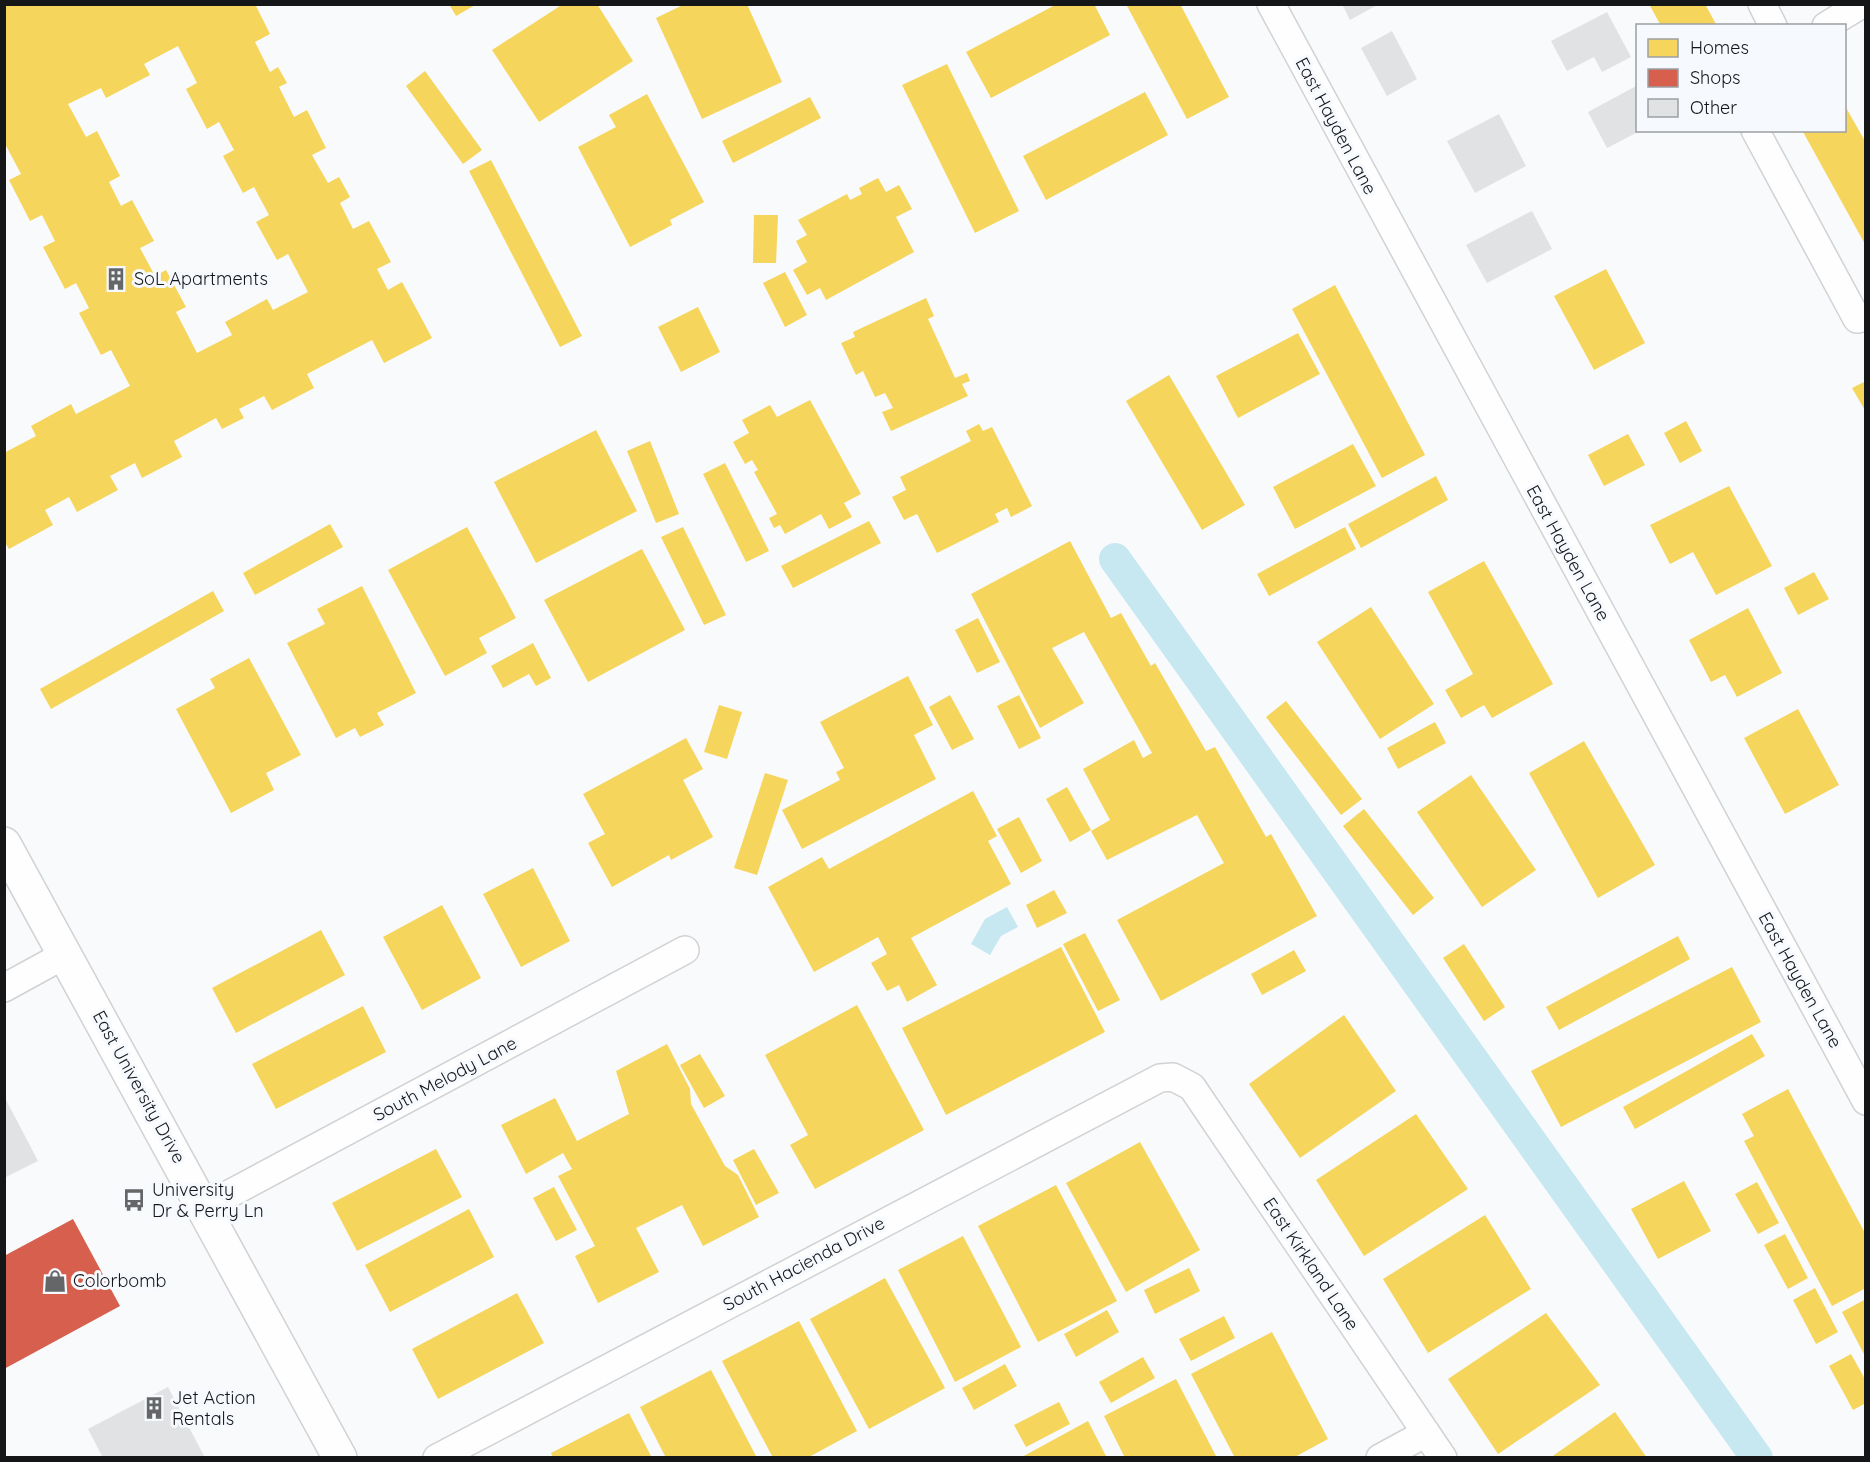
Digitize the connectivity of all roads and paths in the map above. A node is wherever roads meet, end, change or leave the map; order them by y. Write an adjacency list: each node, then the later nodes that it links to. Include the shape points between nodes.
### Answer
1 (1271, 4): 13 (street, East Hayden Lane)
2 (1762, 4): 4 (street)
3 (1862, 4): 5 (street)
4 (1772, 24)
5 (1829, 24)
6 (1756, 132): 7 (street, via 1857,319)
7 (1866, 317)
8 (4, 844): 10 (main road, East University Drive)
9 (685, 950): 14 (street, South Melody Lane)
10 (66, 954): 11 (street); 14 (main road, East University Drive)
11 (4, 988)
12 (1173, 1077): 15 (street, East Kirkland Lane, via 1192,1087); 17 (street, South Hacienda Drive, via 1160,1078)
13 (1866, 1101)
14 (205, 1207): 16 (main road, East University Drive)
15 (1426, 1433): 18 (street); 19 (street, East Kirkland Lane)
16 (340, 1458)
17 (436, 1458)
18 (1380, 1458)
19 (1443, 1458)

